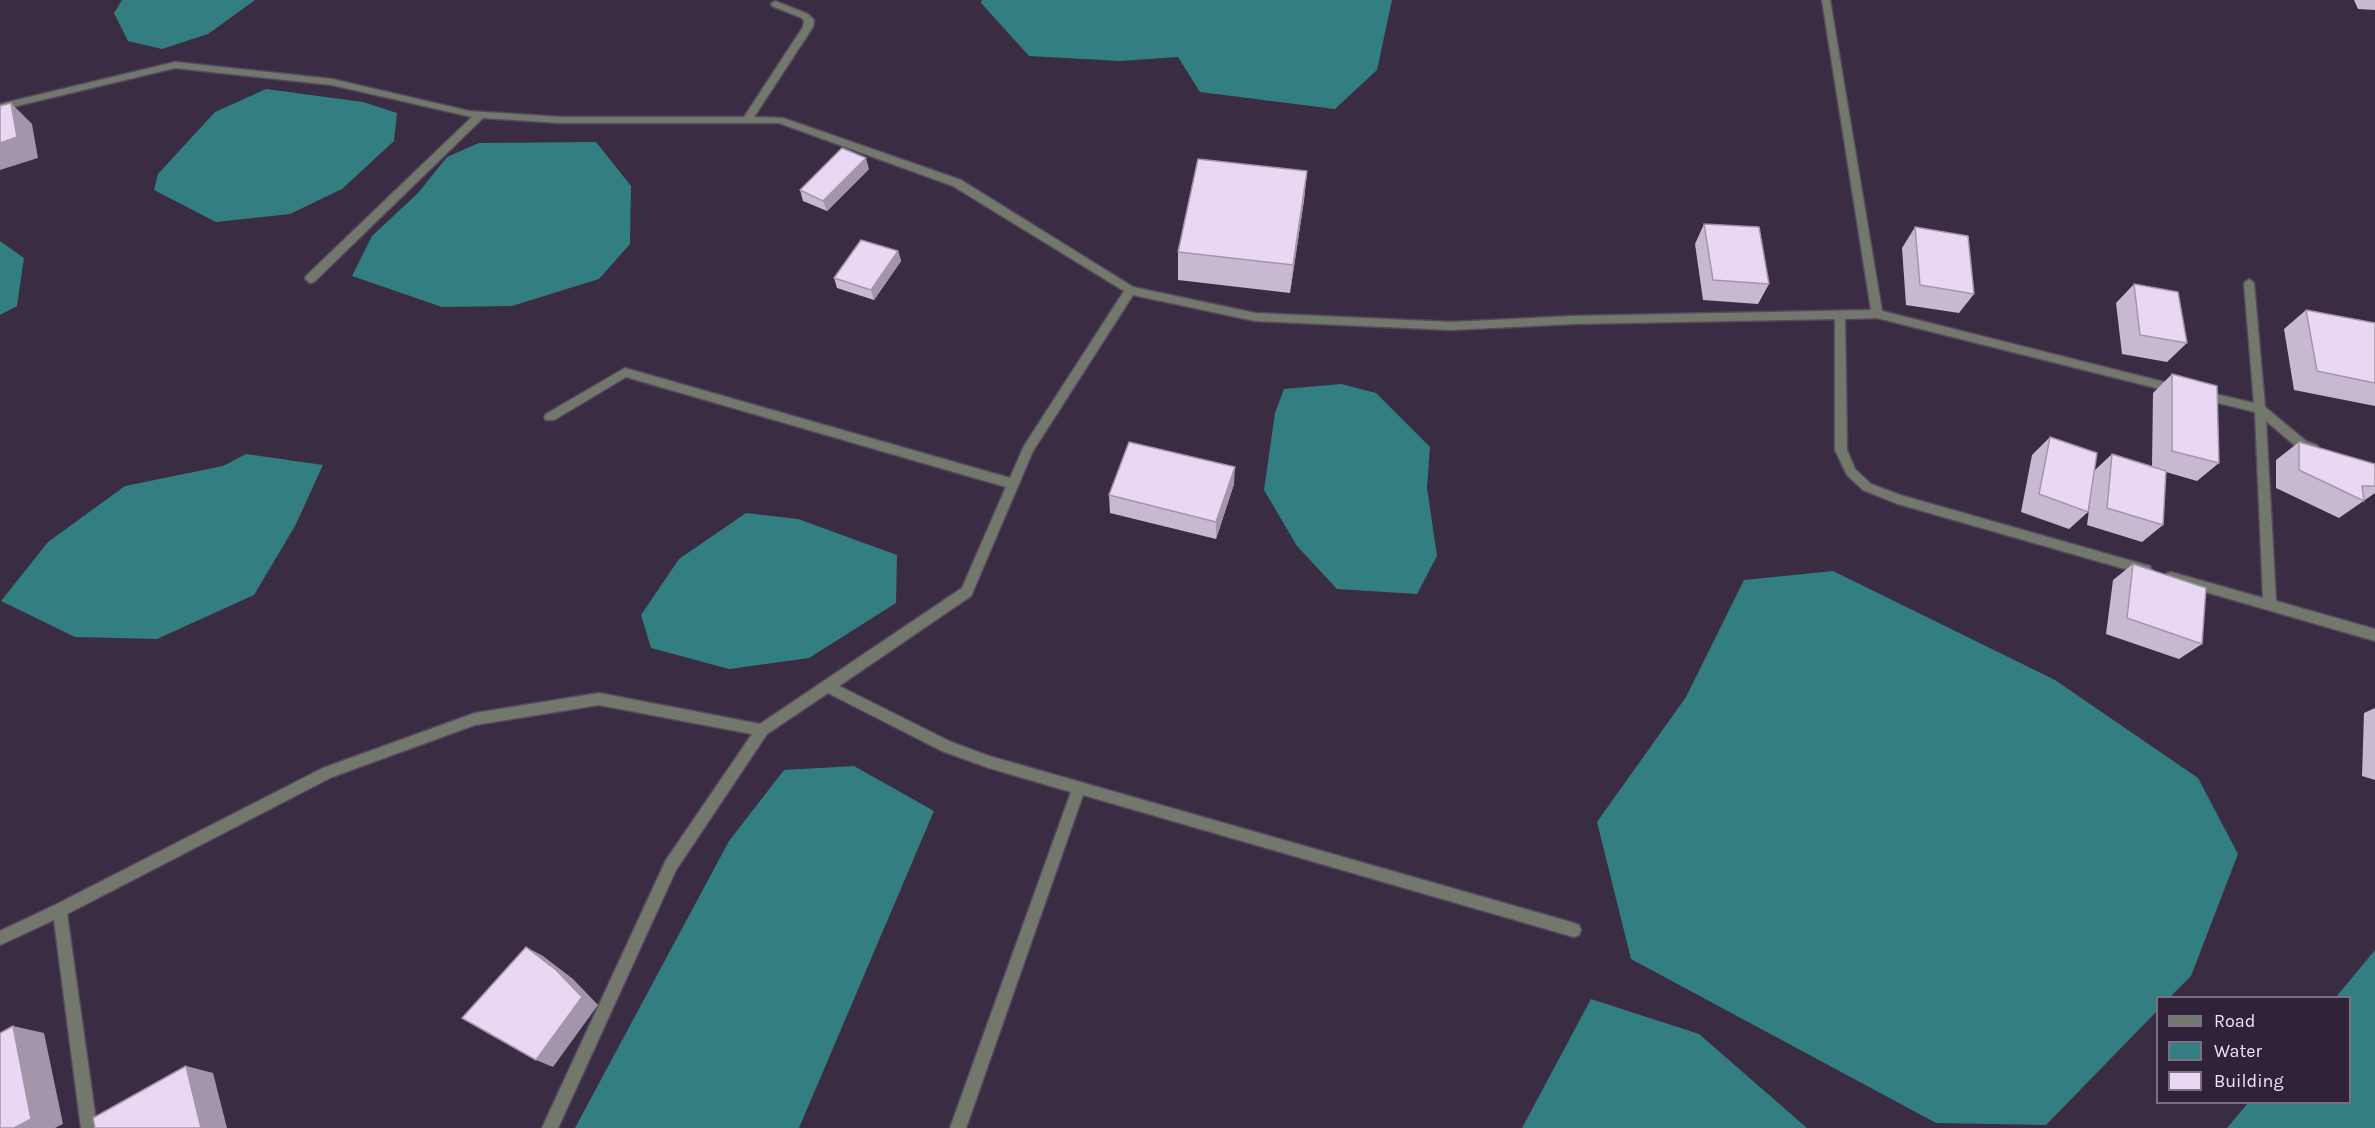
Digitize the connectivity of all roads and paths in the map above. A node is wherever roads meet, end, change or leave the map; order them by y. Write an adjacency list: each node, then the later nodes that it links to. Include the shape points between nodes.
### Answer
1 (1826, 0): 9 (street)
2 (775, 4): 5 (street, via 805,16 808,27)
3 (0, 107): 4 (street, via 175,65 332,82)
4 (480, 115): 5 (street, via 561,120); 6 (street)
5 (747, 120): 8 (street, via 780,120 957,183)
6 (310, 279)
7 (2249, 283): 11 (street)
8 (1130, 290): 10 (street, via 1255,317 1451,326); 14 (street, via 1028,449)
9 (1876, 314): 10 (street); 11 (street)
10 (1840, 315): 15 (street, via 1841,450 1851,472 1867,487)
11 (2260, 410): 13 (street, via 2302,446); 15 (street)
12 (550, 417): 14 (street, via 624,372)
13 (2323, 451)
14 (1013, 484): 17 (street, via 966,592)
15 (2270, 606): 16 (street)
16 (2375, 635)
17 (829, 687): 18 (street); 19 (street, via 947,747)
18 (762, 730): 20 (street, via 599,699 475,719 328,772); 24 (street, via 671,865)
19 (1079, 789): 21 (street); 25 (street)
20 (60, 910): 22 (street); 23 (street)
21 (1574, 930)
22 (0, 938)
23 (89, 1128)
24 (550, 1128)
25 (957, 1128)

